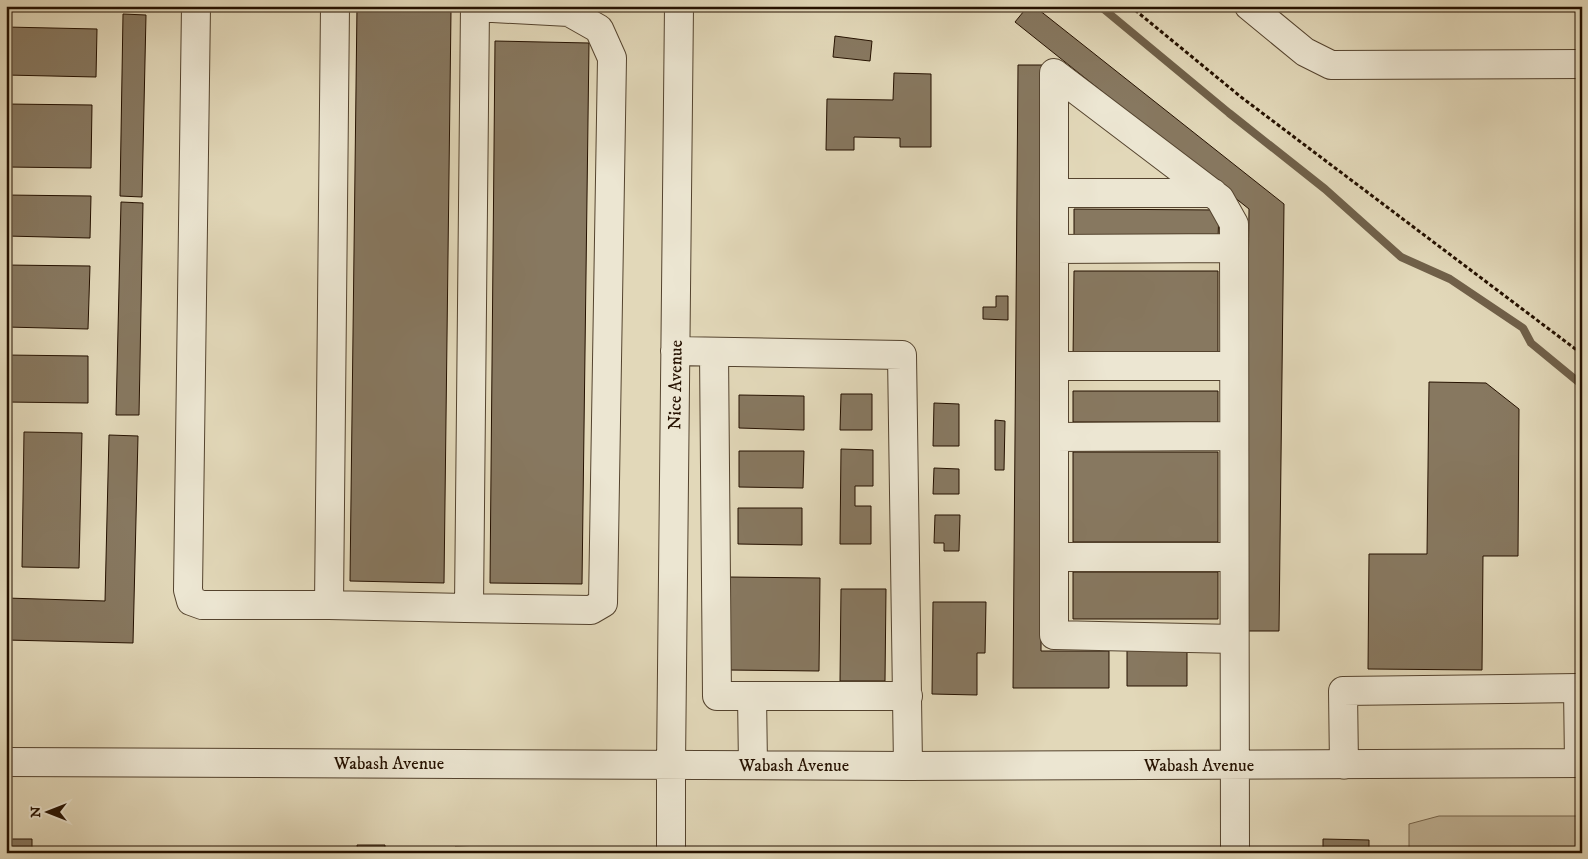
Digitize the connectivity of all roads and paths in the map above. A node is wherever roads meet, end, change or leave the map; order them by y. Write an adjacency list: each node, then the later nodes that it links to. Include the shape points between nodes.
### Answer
1 (196, 6): 23 (street, via 188,590 191,601 202,605)
2 (335, 6): 23 (street)
3 (679, 6): 12 (street, Nice Avenue)
4 (1130, 6): 14 (path, via 1241,96)
5 (1249, 6): 7 (street, via 1305,52 1331,65)
6 (475, 7): 24 (street, via 469,606); 24 (street, via 569,12 599,29 612,58 610,222 603,603 591,610)
7 (1582, 64)
8 (1054, 192): 9 (street); 9 (street, via 1054,73); 11 (street)
9 (1213, 193): 10 (street, via 1234,224)
10 (1234, 248): 11 (street); 16 (street)
11 (1054, 249): 15 (street)
12 (675, 351): 13 (street); 19 (street, Nice Avenue)
13 (714, 352): 20 (street); 28 (street, via 902,355)
14 (1582, 354)
15 (1054, 366): 16 (street); 18 (street)
16 (1234, 366): 17 (street)
17 (1234, 436): 18 (street); 22 (street)
18 (1054, 437): 21 (street)
19 (674, 510): 20 (street); 31 (street, Nice Avenue)
20 (715, 511): 27 (street, via 717,696)
21 (1054, 557): 22 (street); 25 (street, via 1054,635)
22 (1234, 557): 25 (street)
23 (330, 605): 24 (street)
24 (465, 608)
25 (1234, 639): 32 (street)
26 (1580, 688): 30 (street); 34 (street, via 1343,691)
27 (752, 696): 28 (street); 33 (street)
28 (908, 696): 35 (street)
29 (6, 762): 31 (street, Wabash Avenue)
30 (1580, 763): 34 (street, Wabash Avenue)
31 (671, 764): 33 (street, Wabash Avenue); 36 (street, Nice Avenue)
32 (1234, 764): 34 (street, Wabash Avenue); 35 (street, Wabash Avenue); 37 (street)
33 (753, 765): 35 (street, Wabash Avenue)
34 (1344, 765)
35 (908, 766)
36 (671, 853)
37 (1235, 853)

